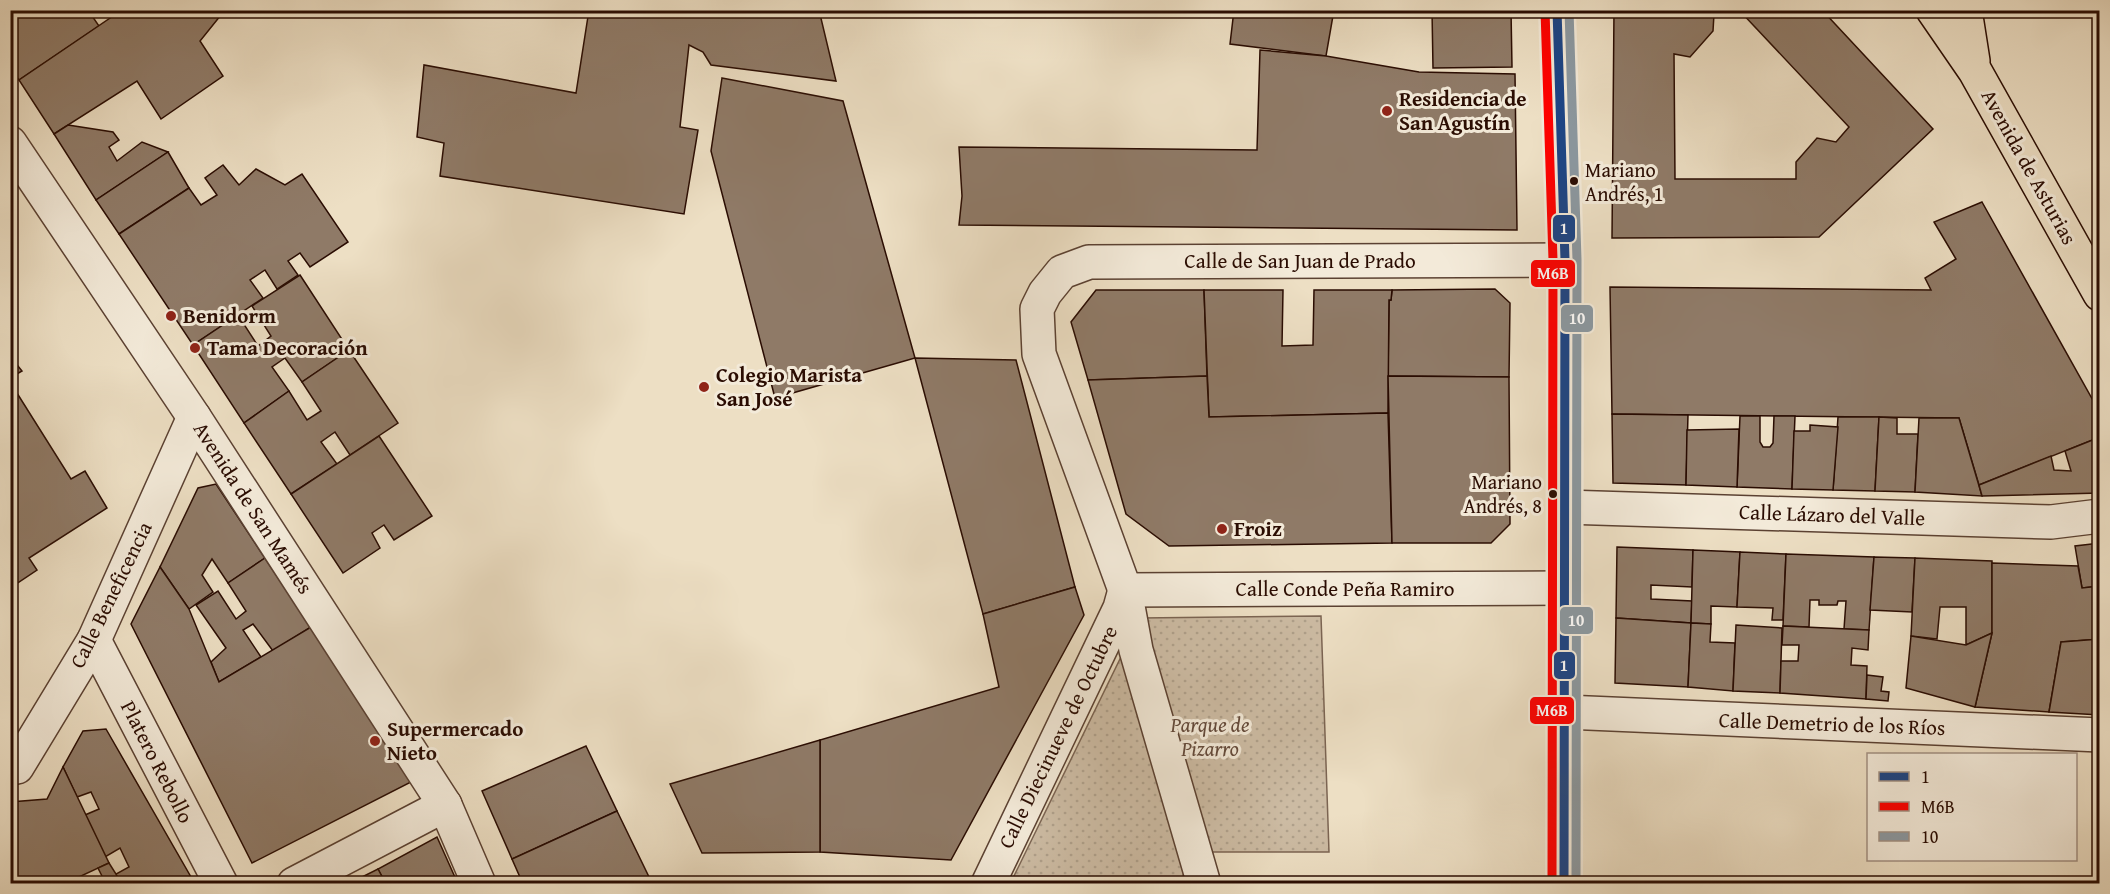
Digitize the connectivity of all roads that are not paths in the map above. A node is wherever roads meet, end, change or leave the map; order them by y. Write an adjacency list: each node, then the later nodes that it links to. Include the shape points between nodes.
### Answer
1 (1557, 10): 6 (main road)
2 (1933, 10): 4 (main road, Avenida de Asturias)
3 (1965, 10): 4 (main road, Avenida de Asturias)
4 (1976, 71): 7 (main road, Avenida de Asturias)
5 (10, 143): 10 (street, Avenida de San Mamés)
6 (1565, 260): 8 (street, Calle de San Juan de Prado, via 1089,262 1062,272); 11 (main road)
7 (2092, 261): 9 (main road, Avenida de Asturias)
8 (1045, 292): 14 (street, Calle Diecinueve de Octubre, via 1037,309 1039,354)
9 (2100, 294)
10 (194, 417): 15 (street, Calle Beneficencia); 19 (street, Avenida de San Mamés)
11 (1565, 507): 12 (street, Calle Lázaro del Valle, via 2051,522); 13 (main road)
12 (2100, 516)
13 (1565, 588): 14 (street, Calle Conde Peña Ramiro); 16 (main road)
14 (1125, 590): 23 (street, Calle Diecinueve de Octubre, via 1120,608); 24 (street, Calle Diecinueve de Octubre, via 1136,650)
15 (94, 640): 18 (street, Calle Beneficencia); 20 (street, Platero Rebollo)
16 (1564, 712): 17 (street, Calle Demetrio de los Ríos); 25 (main road)
17 (2100, 735)
18 (14, 767)
19 (445, 805): 21 (street); 22 (street, Avenida de San Mamés)
20 (221, 884)
21 (294, 884)
22 (479, 884)
23 (988, 884)
24 (1204, 884)
25 (1564, 884)

